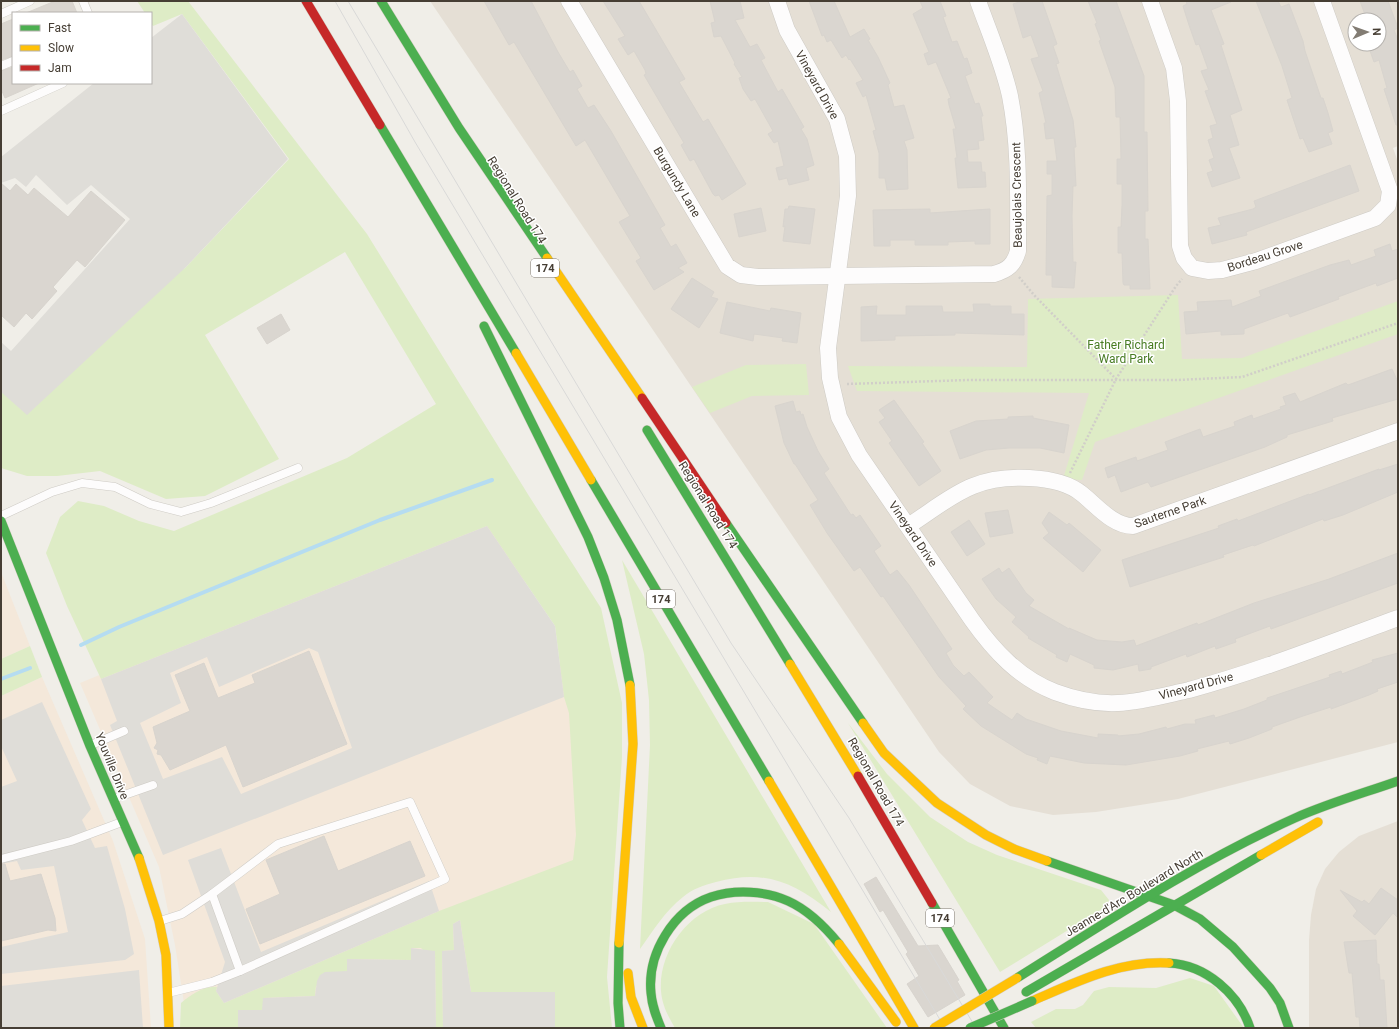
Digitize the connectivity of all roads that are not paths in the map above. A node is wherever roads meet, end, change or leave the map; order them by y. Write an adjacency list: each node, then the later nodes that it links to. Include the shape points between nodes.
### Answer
1 (30, 1): 11 (lane)
2 (83, 1): 10 (lane)
3 (306, 1): 16 (main road, 174)
4 (381, 1): 20 (main road, Regional Road 174 / 174); 40 (main road, via 459,128 884,753 937,803 986,835 1036,858)
5 (569, 1): 18 (street, Burgundy Lane, via 727,266 749,277)
6 (778, 1): 18 (street, Vineyard Drive, via 786,30 837,119 844,142 849,183)
7 (978, 1): 18 (street, Beaujolais Crescent, via 1005,77 1017,141 1018,251 1011,267 994,274)
8 (1150, 1): 9 (street, Bordeau Grove, via 1174,68 1178,101 1180,246 1184,258 1192,268 1208,271 1242,265 1375,218 1388,204 1390,191)
9 (1322, 1)
10 (88, 12)
11 (1, 14)
12 (12, 61): 13 (lane)
13 (1, 66)
14 (61, 84): 15 (lane)
15 (1, 110)
16 (407, 171): 17 (main road); 52 (main road, 174)
17 (456, 272)
18 (838, 275): 26 (street, Vineyard Drive, via 828,348 830,378 839,417 860,455)
19 (478, 314): 42 (main road, via 588,537 617,620 632,696 633,744)
20 (580, 323)
21 (644, 425): 37 (main road, Regional Road 174 / 174)
22 (1398, 431): 26 (street, Sauterne Park, via 1133,526 1119,524 1080,492 1065,484 1038,478 989,481 973,486)
23 (298, 468): 24 (lane, via 211,503 180,512 150,504 115,486 82,483 52,492)
24 (1, 516)
25 (1, 521): 29 (main road, Youville Drive)
26 (908, 526): 27 (street, Vineyard Drive, via 977,626 1001,656 1039,684 1084,700 1132,702 1224,681)
27 (1398, 618)
28 (124, 731): 29 (lane)
29 (90, 746): 33 (main road, Youville Drive)
30 (1398, 781): 32 (main road, Jeanne-d'Arc Boulevard North)
31 (153, 785): 33 (lane)
32 (1384, 786): 34 (main road, Jeanne-d'Arc Boulevard North); 40 (main road, Jeanne-d'Arc Boulevard North, via 1296,817 1177,878)
33 (112, 800): 36 (main road, Youville Drive)
34 (1337, 812)
35 (1323, 819): 41 (main road)
36 (122, 822): 38 (lane, via 71,840); 43 (main road, Youville Drive, via 143,868)
37 (890, 831): 46 (main road); 56 (main road, Regional Road 174 / 174)
38 (1, 859)
39 (212, 894): 43 (lane, via 182,914); 44 (lane); 44 (lane, via 278,844 410,802 445,879)
40 (1149, 896): 41 (main road); 53 (main road, Jeanne-d'Arc Boulevard North, bridge)
41 (1174, 906): 54 (main road); 58 (main road, via 1200,919 1216,931 1256,971 1280,1003)
42 (621, 920): 48 (main road, via 617,985); 49 (main road, via 631,997)
43 (159, 921): 45 (main road, Youville Drive, via 166,955)
44 (240, 971): 45 (lane, via 212,982)
45 (168, 993): 47 (main road, Youville Drive)
46 (1012, 1022)
47 (169, 1028)
48 (620, 1028)
49 (642, 1028)
50 (661, 1028): 51 (main road, via 651,998 651,976 661,940 673,922 703,900 743,892 769,894 791,903 811,916 829,932)
51 (900, 1028)
52 (914, 1028)
53 (934, 1028)
54 (966, 1028)
55 (970, 1028): 57 (main road, bridge, via 1104,970 1152,962 1173,963 1196,969 1214,979 1239,1004)
56 (1004, 1028)
57 (1250, 1028)
58 (1289, 1028)

